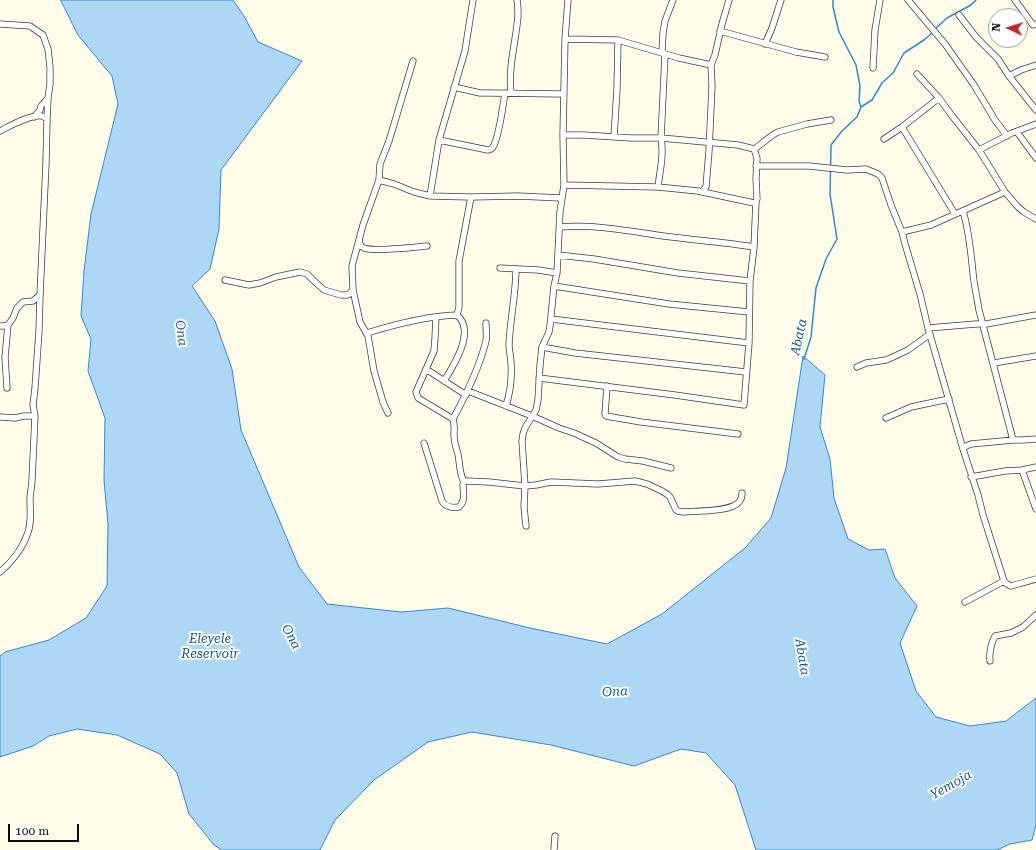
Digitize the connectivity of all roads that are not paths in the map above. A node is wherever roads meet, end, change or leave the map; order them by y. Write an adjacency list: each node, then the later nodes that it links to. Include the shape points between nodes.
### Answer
1 (474, 0): 25 (street, via 465,51)
2 (517, 0): 26 (street, via 518,15)
3 (568, 0): 14 (street)
4 (673, 0): 17 (street, via 665,21)
5 (729, 0): 13 (street)
6 (780, 0): 16 (street)
7 (880, 0): 22 (street)
8 (908, 0): 39 (street, via 964,70)
9 (1015, 0): 12 (street, via 1033,25)
10 (959, 15): 24 (street, via 998,59)
11 (0, 24): 28 (street, via 30,26 43,35 50,67)
12 (1036, 24)
13 (720, 31): 16 (street); 20 (street)
14 (565, 39): 15 (street); 27 (street)
15 (618, 40): 17 (street); 40 (street)
16 (765, 44): 18 (street)
17 (664, 53): 20 (street); 41 (street)
18 (825, 57)
19 (413, 61): 49 (street, via 380,164)
20 (711, 65): 44 (street)
21 (1036, 65): 24 (street)
22 (873, 68)
23 (917, 74): 29 (street)
24 (1009, 76): 30 (street)
25 (454, 87): 26 (street, via 480,93); 43 (street)
26 (508, 93): 27 (street); 43 (street, via 497,137 491,149)
27 (564, 94): 38 (street)
28 (48, 98): 31 (street); 32 (street)
29 (939, 98): 35 (street); 46 (street)
30 (1036, 110)
31 (34, 117): 32 (street, via 42,116); 36 (street)
32 (47, 119): 74 (street)
33 (831, 120): 45 (street, via 778,132)
34 (1036, 124): 37 (street)
35 (902, 127): 42 (street); 59 (street)
36 (0, 132)
37 (1017, 132): 39 (street); 47 (street)
38 (563, 135): 40 (street); 50 (street)
39 (1007, 136): 46 (street)
40 (614, 137): 41 (street)
41 (661, 138): 44 (street); 51 (street, via 662,160)
42 (884, 139)
43 (440, 140): 54 (street)
44 (709, 142): 45 (street); 52 (street, via 706,188)
45 (754, 149): 48 (street)
46 (979, 150): 53 (street)
47 (1036, 158)
48 (756, 166): 57 (street); 62 (street, via 871,170 882,178)
49 (379, 180): 54 (street); 63 (street)
50 (564, 185): 51 (street); 56 (street)
51 (658, 187): 52 (street)
52 (702, 192): 57 (street)
53 (1005, 192): 58 (street); 60 (street, via 1018,207)
54 (430, 196): 55 (street)
55 (471, 197): 56 (street); 76 (street, via 459,262)
56 (561, 198): 61 (street)
57 (756, 202): 65 (street)
58 (963, 211): 59 (street); 81 (street)
59 (955, 214): 62 (street, via 931,225)
60 (1036, 219)
61 (560, 227): 65 (street, via 598,227); 66 (street)
62 (902, 232): 84 (street)
63 (359, 240): 64 (street, via 364,249 373,250); 73 (street, via 352,266)
64 (427, 246)
65 (754, 247): 71 (street)
66 (558, 255): 69 (street); 71 (street)
67 (500, 268): 68 (street)
68 (516, 269): 69 (street); 101 (street, via 509,345 511,377)
69 (557, 273): 72 (street)
70 (225, 280): 73 (street, via 254,284 300,272 307,274 324,290 348,295)
71 (750, 281): 75 (street)
72 (554, 286): 75 (street, via 655,302); 79 (street)
73 (353, 290): 85 (street, via 360,322)
74 (40, 295): 82 (street, via 33,301 23,302); 103 (street, via 33,405)
75 (749, 312): 87 (street)
76 (457, 315): 78 (street); 96 (street, via 463,323 464,342 454,366)
77 (1036, 315): 81 (street)
78 (436, 317): 85 (street, via 388,326); 92 (street, via 434,351)
79 (551, 319): 87 (street); 88 (street)
80 (486, 323): 99 (street, via 486,341)
81 (983, 324): 84 (street); 90 (street)
82 (8, 325): 83 (street); 93 (street)
83 (0, 326)
84 (928, 328): 86 (street)
85 (367, 333): 102 (street, via 374,371)
86 (930, 334): 91 (street, via 893,357); 100 (street)
87 (749, 343): 94 (street)
88 (542, 346): 94 (street, via 575,353); 95 (street)
89 (1036, 356): 90 (street)
90 (994, 363): 110 (street)
91 (856, 367)
92 (426, 369): 96 (street); 107 (street, via 416,392 418,398)
93 (3, 372): 98 (street)
94 (746, 372): 97 (street, via 744,405)
95 (539, 378): 97 (street); 104 (street, via 538,400)
96 (444, 381): 99 (street)
97 (607, 386): 108 (street, via 606,416)
98 (7, 388)
99 (467, 393): 101 (street); 107 (street)
100 (948, 399): 106 (street, via 911,407); 112 (street)
101 (506, 406): 104 (street)
102 (388, 413)
103 (35, 416): 105 (street); 122 (street, via 29,529 19,550)
104 (532, 416): 113 (street, via 587,439 618,457); 118 (street, via 523,434)
105 (0, 417)
106 (886, 418)
107 (453, 419): 117 (street, via 455,445)
108 (738, 434)
109 (1036, 439): 110 (street)
110 (1013, 440): 112 (street, via 971,444)
111 (424, 443): 117 (street, via 444,504 457,507 463,504)
112 (963, 449): 116 (street)
113 (671, 468)
114 (1036, 468): 115 (street)
115 (1022, 470): 116 (street); 120 (street)
116 (971, 477): 124 (street)
117 (464, 482): 118 (street)
118 (525, 486): 119 (street, via 551,482 598,484 635,481 662,491 670,497 676,510 683,512 733,507 741,499); 121 (street)
119 (742, 493)
120 (1036, 509)
121 (526, 526)
122 (0, 572)
123 (1036, 579): 124 (street, via 1011,586)
124 (1004, 581): 125 (street)
125 (965, 602)
126 (1036, 615): 127 (street, via 1023,628 995,636 990,648)
127 (990, 661)
128 (555, 836): 129 (street)
129 (554, 850)

